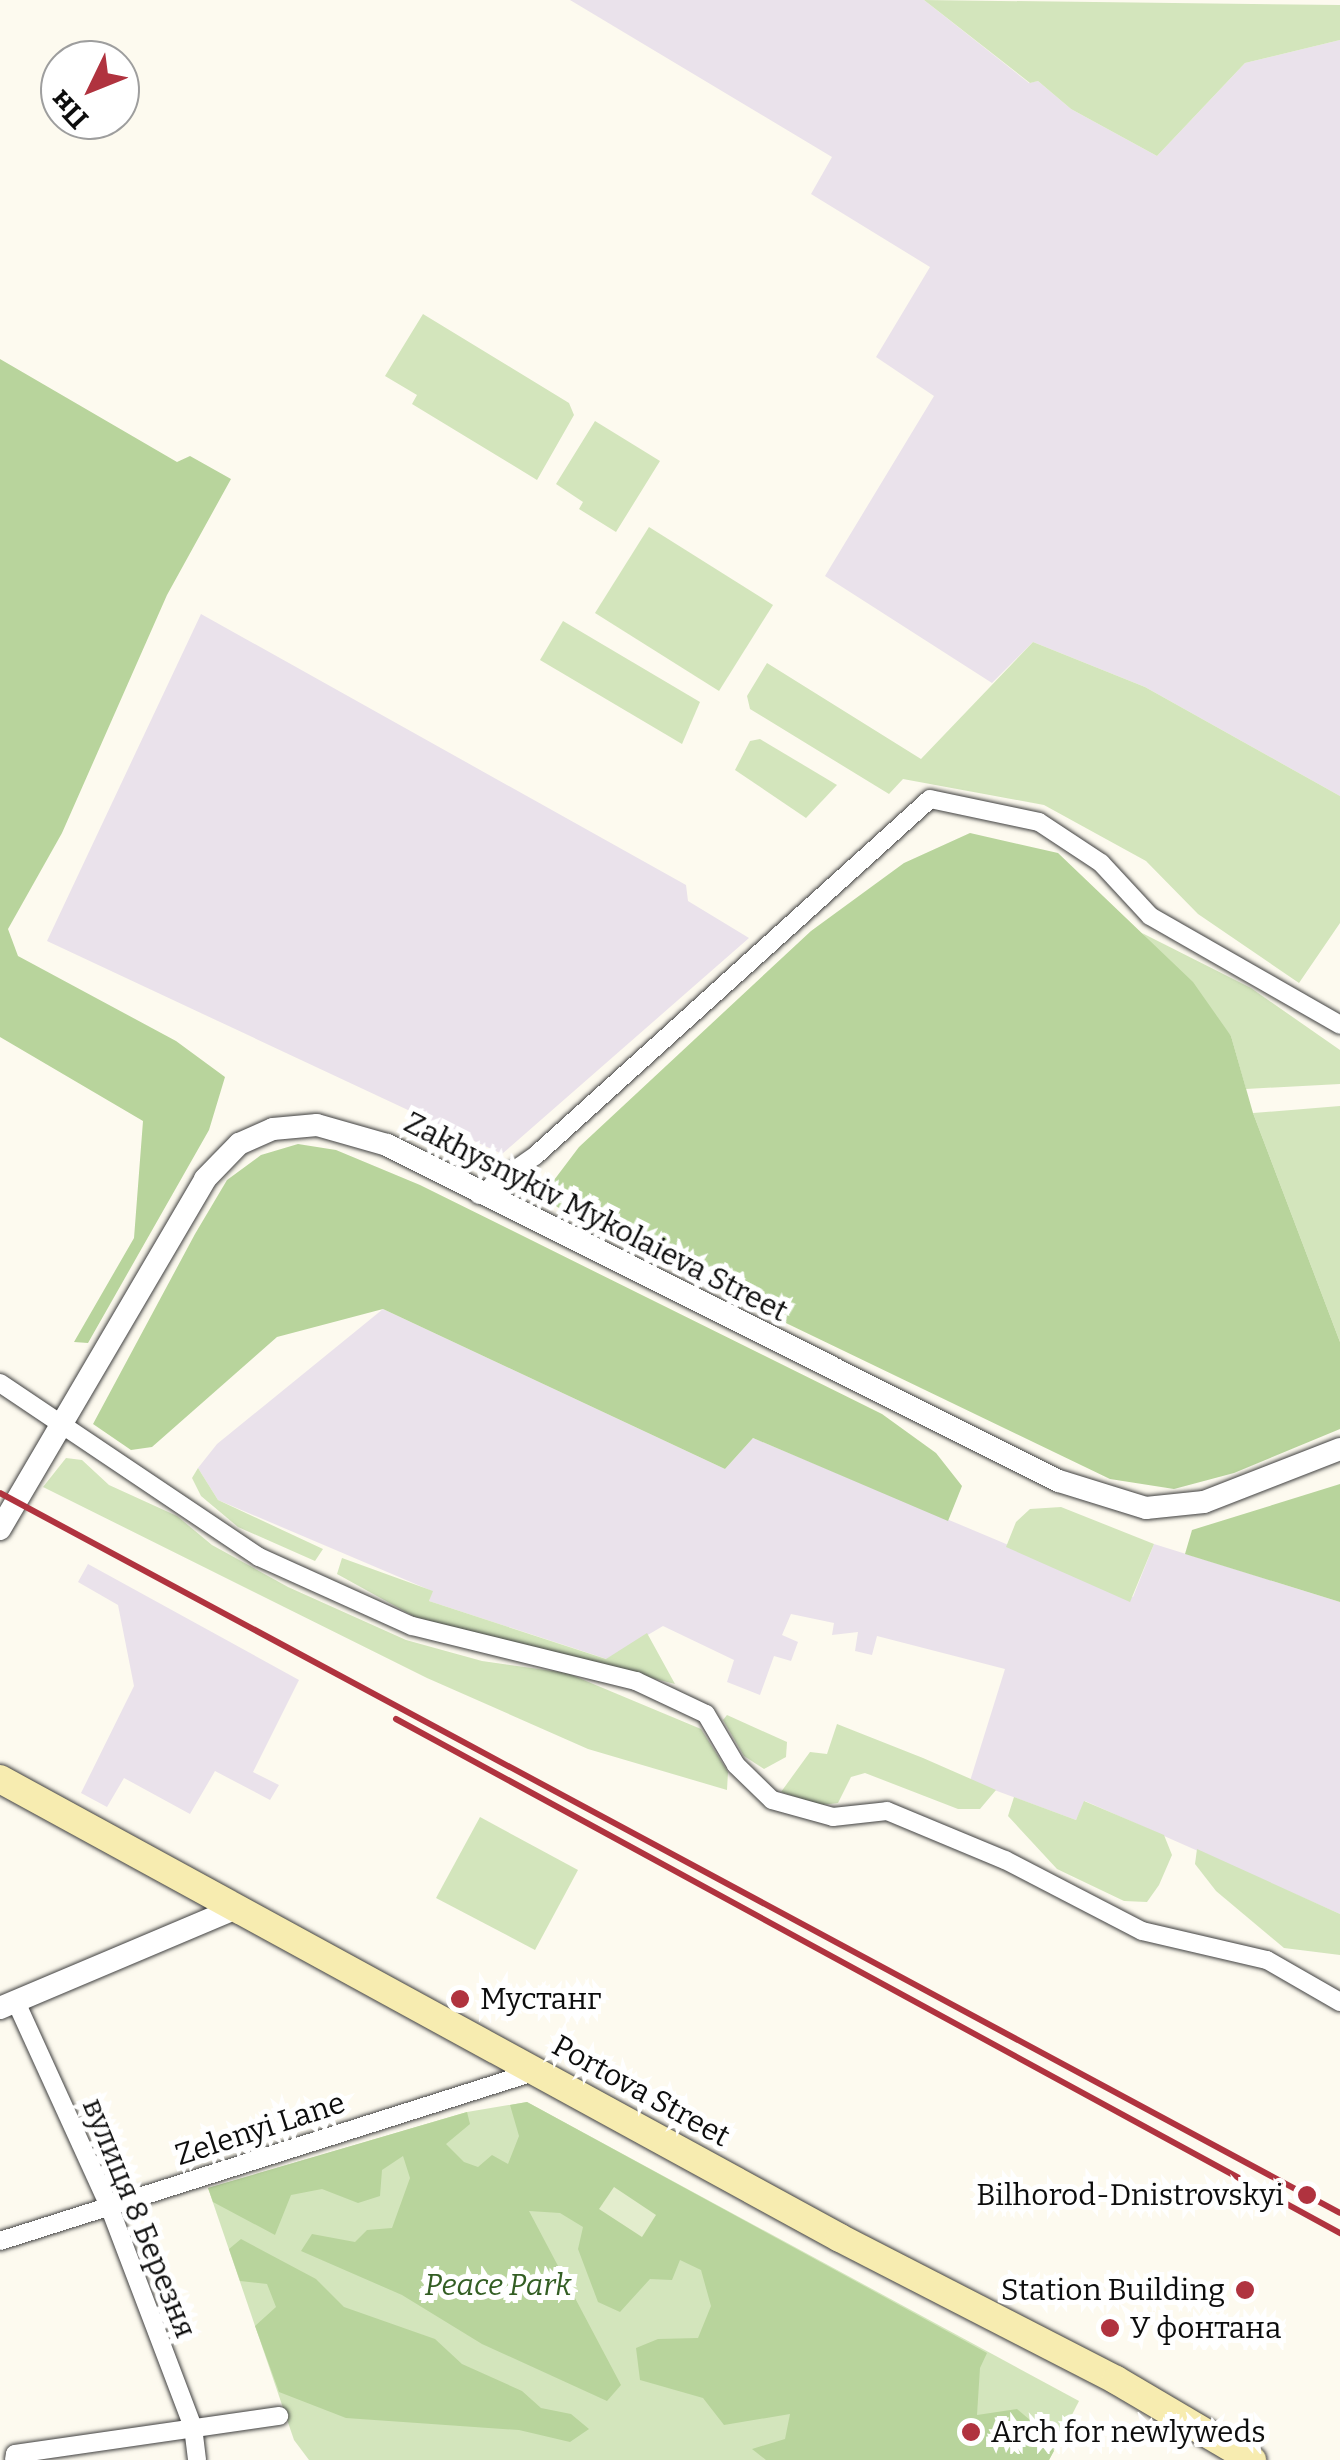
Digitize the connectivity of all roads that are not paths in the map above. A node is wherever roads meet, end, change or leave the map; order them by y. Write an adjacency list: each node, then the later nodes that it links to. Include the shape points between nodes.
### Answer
1 (1340, 1025): 2 (street, via 1150,916 1101,863 1039,822 930,799 535,1156)
2 (480, 1196): 4 (street, Zakhysnykiv Mykolaieva Street, via 387,1145 317,1125 273,1130 238,1144 204,1179); 5 (street, Zakhysnykiv Mykolaieva Street, via 1060,1481 1146,1508 1204,1502)
3 (0, 1383): 4 (street)
4 (66, 1423): 6 (street, Zakhysnykiv Mykolaieva Street); 9 (street, via 259,1557 412,1626 636,1681 706,1714 736,1765 772,1800 834,1817 887,1811 1005,1860 1142,1931 1267,1960)
5 (1340, 1450)
6 (0, 1530)
7 (0, 1779): 8 (main road, Portova Street)
8 (237, 1908): 10 (street); 11 (main road, Portova Street)
9 (1340, 2002)
10 (8, 2005): 12 (street, вулиця 8 Березня)
11 (538, 2071): 12 (street, Zelenyi Lane); 18 (main road, Portova Street, via 1116,2380)
12 (109, 2206): 13 (street, Zelenyi Lane); 15 (street, вулиця 8 Березня)
13 (0, 2241)
14 (280, 2416): 15 (street)
15 (193, 2427): 16 (street, via 15,2454); 17 (street, вулиця 8 Березня)
16 (14, 2460)
17 (197, 2460)
18 (1252, 2460)

